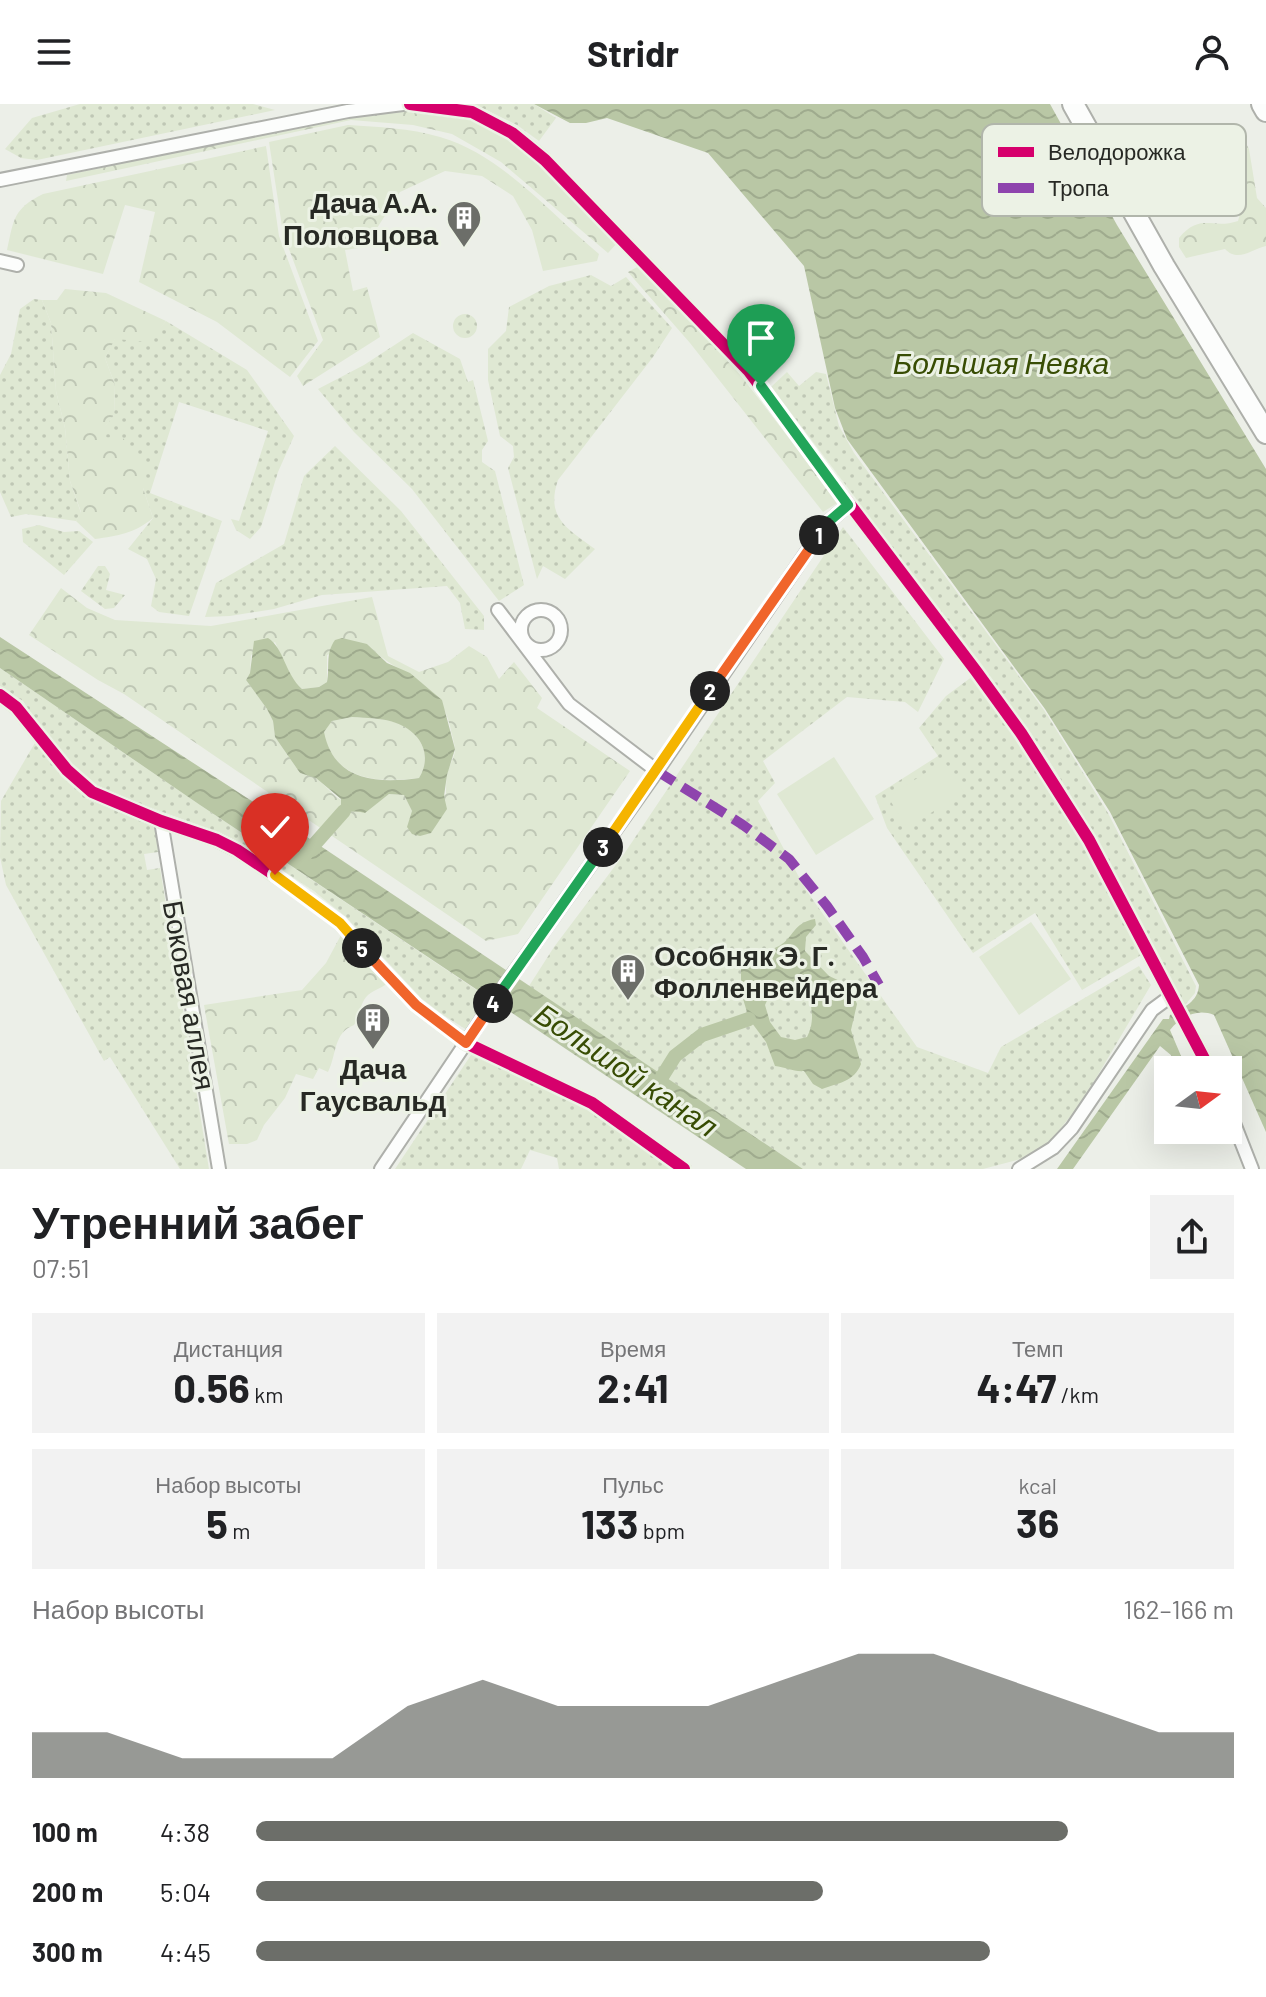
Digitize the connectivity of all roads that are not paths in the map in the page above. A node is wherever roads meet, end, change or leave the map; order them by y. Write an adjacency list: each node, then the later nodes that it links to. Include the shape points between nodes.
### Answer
1 (403, 104): 7 (street)
2 (410, 104): 12 (street, via 472,112 512,133 545,160 748,370)
3 (1073, 104): 6 (main road)
4 (1262, 104): 5 (main road)
5 (1266, 111)
6 (1084, 124)
7 (0, 180)
8 (1136, 216): 11 (main road)
9 (0, 261): 10 (street)
10 (17, 265)
11 (1266, 433)
12 (848, 505): 17 (street, via 826,524); 19 (street, via 1036,757 1089,840)
13 (498, 610): 14 (street)
14 (525, 643): 15 (street); 15 (street, via 521,632 527,616 536,611 552,614 560,624 560,637)
15 (539, 656): 17 (street, via 569,704)
16 (0, 695): 18 (street, via 92,792)
17 (657, 771): 20 (street)
18 (161, 821): 20 (street, via 217,840 306,896 340,923 416,1005); 23 (street, Боковая аллея)
19 (1171, 996): 21 (street); 26 (street, via 1152,1010 1063,1138)
20 (466, 1043): 24 (street); 25 (street, via 592,1103)
21 (1203, 1056)
22 (1242, 1144): 27 (street)
23 (219, 1169)
24 (381, 1169)
25 (684, 1169)
26 (1019, 1169)
27 (1252, 1169)

